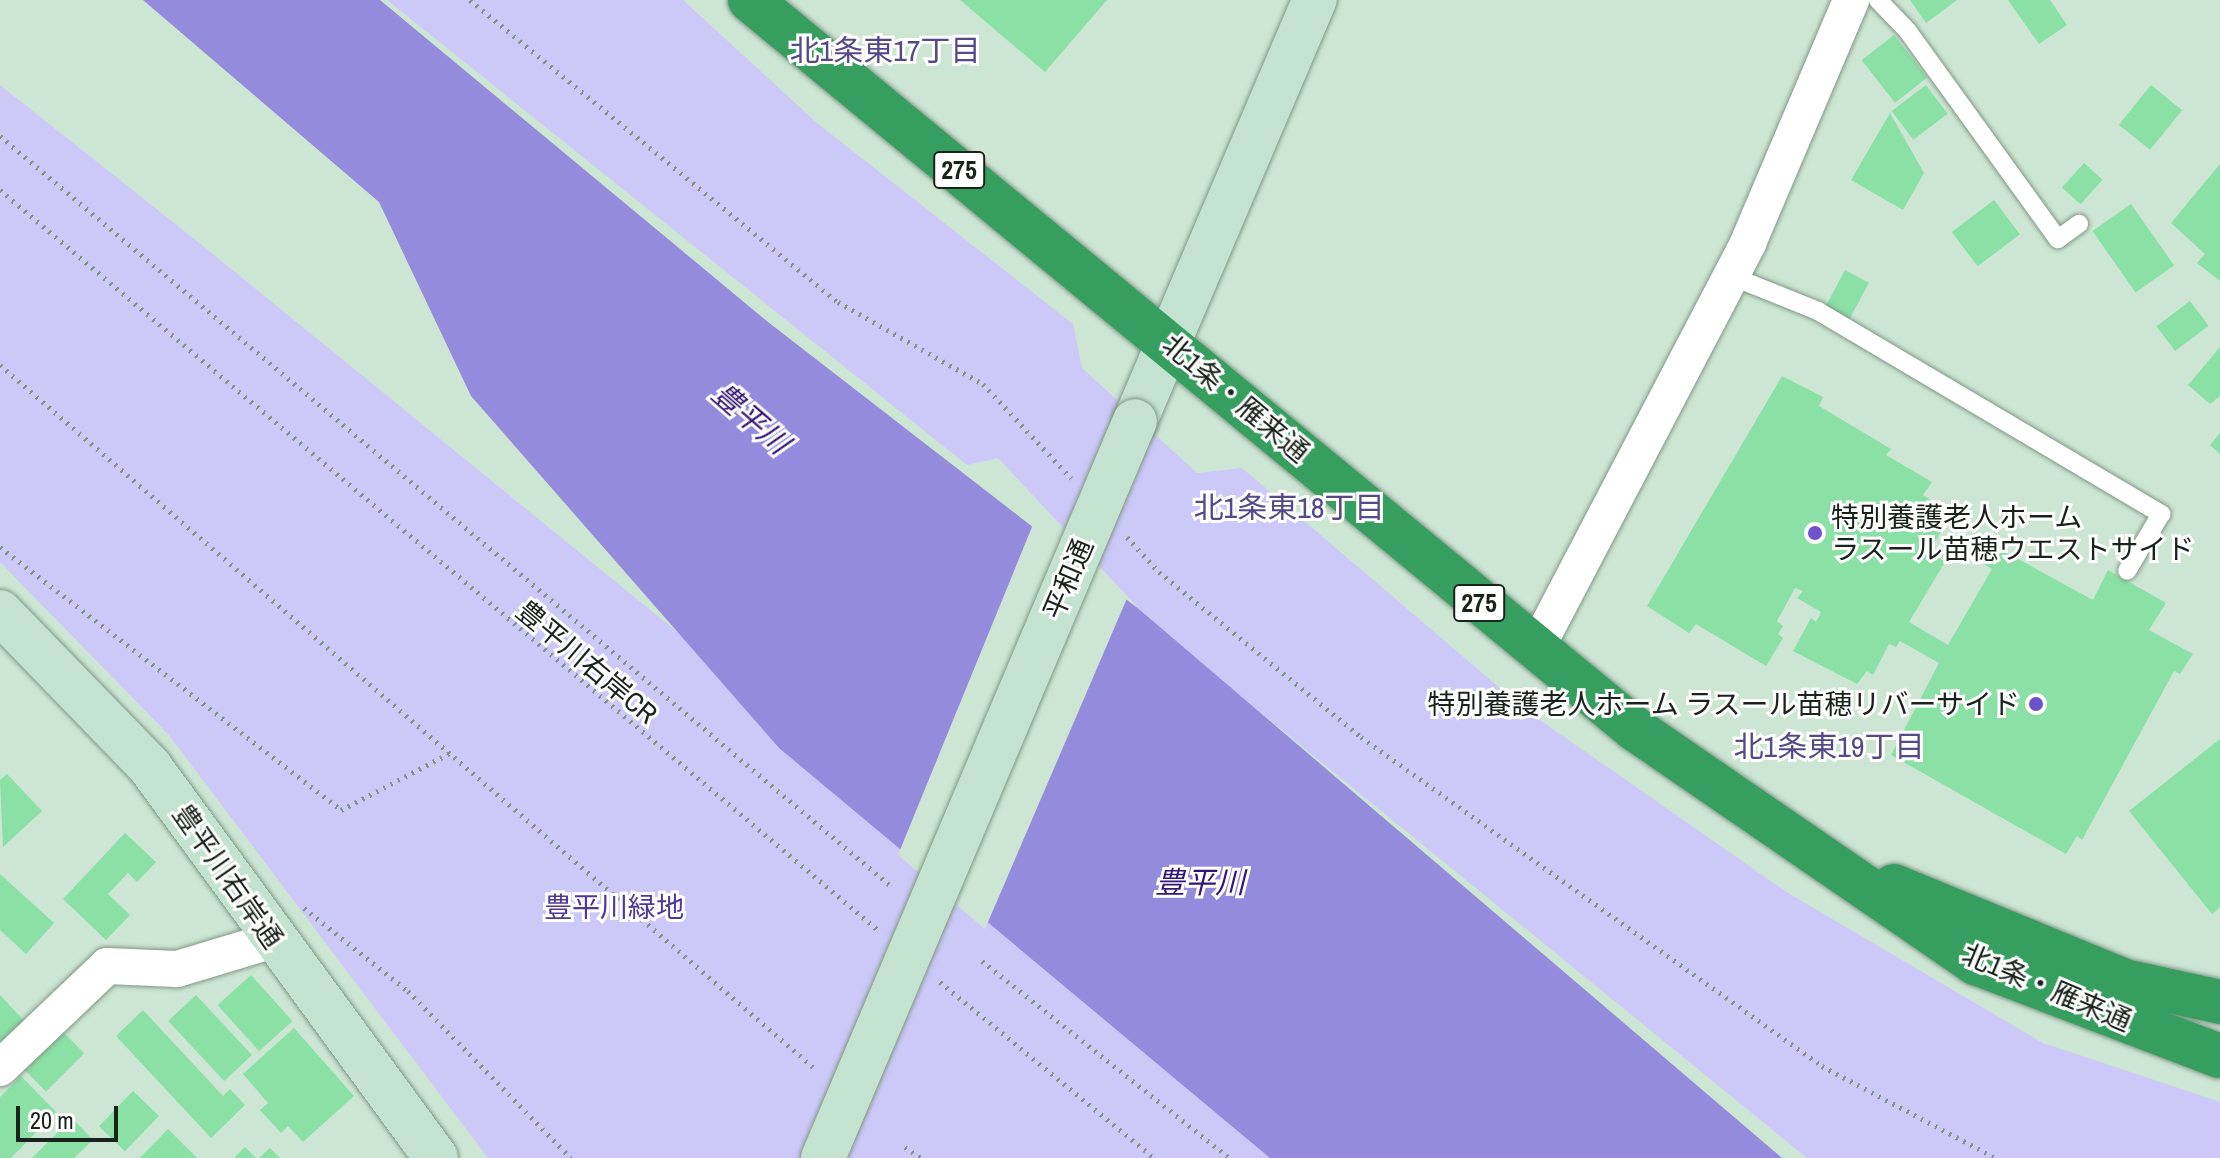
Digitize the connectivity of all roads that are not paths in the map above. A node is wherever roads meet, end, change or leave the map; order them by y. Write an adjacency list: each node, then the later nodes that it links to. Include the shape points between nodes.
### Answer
1 (750, 0): 7 (highway, 北1条・雁来通 / 275)
2 (1315, 0): 7 (street, 平和通)
3 (1851, 0): 10 (street, via 1748,243)
4 (1878, 0): 5 (lane, via 1907,30 2058,239)
5 (2079, 224)
6 (1731, 276): 8 (lane, via 1818,311 2161,514)
7 (1168, 340): 10 (highway, 北1条・雁来通 / 275); 17 (street, 平和通, bridge)
8 (2127, 571)
9 (0, 612): 12 (street, 豊平川右岸通, via 150,767)
10 (1535, 651): 11 (highway, 北1条・雁来通 / 275)
11 (1804, 848): 13 (highway, 北1条・雁来通 / 275, via 2124,981); 14 (highway, 北1条・雁来通 / 275, via 1976,963)
12 (273, 940): 15 (street, via 177,969 107,966); 16 (street, 豊平川右岸通)
13 (2220, 1002)
14 (2220, 1056)
15 (0, 1068)
16 (436, 1158)
17 (823, 1158)

